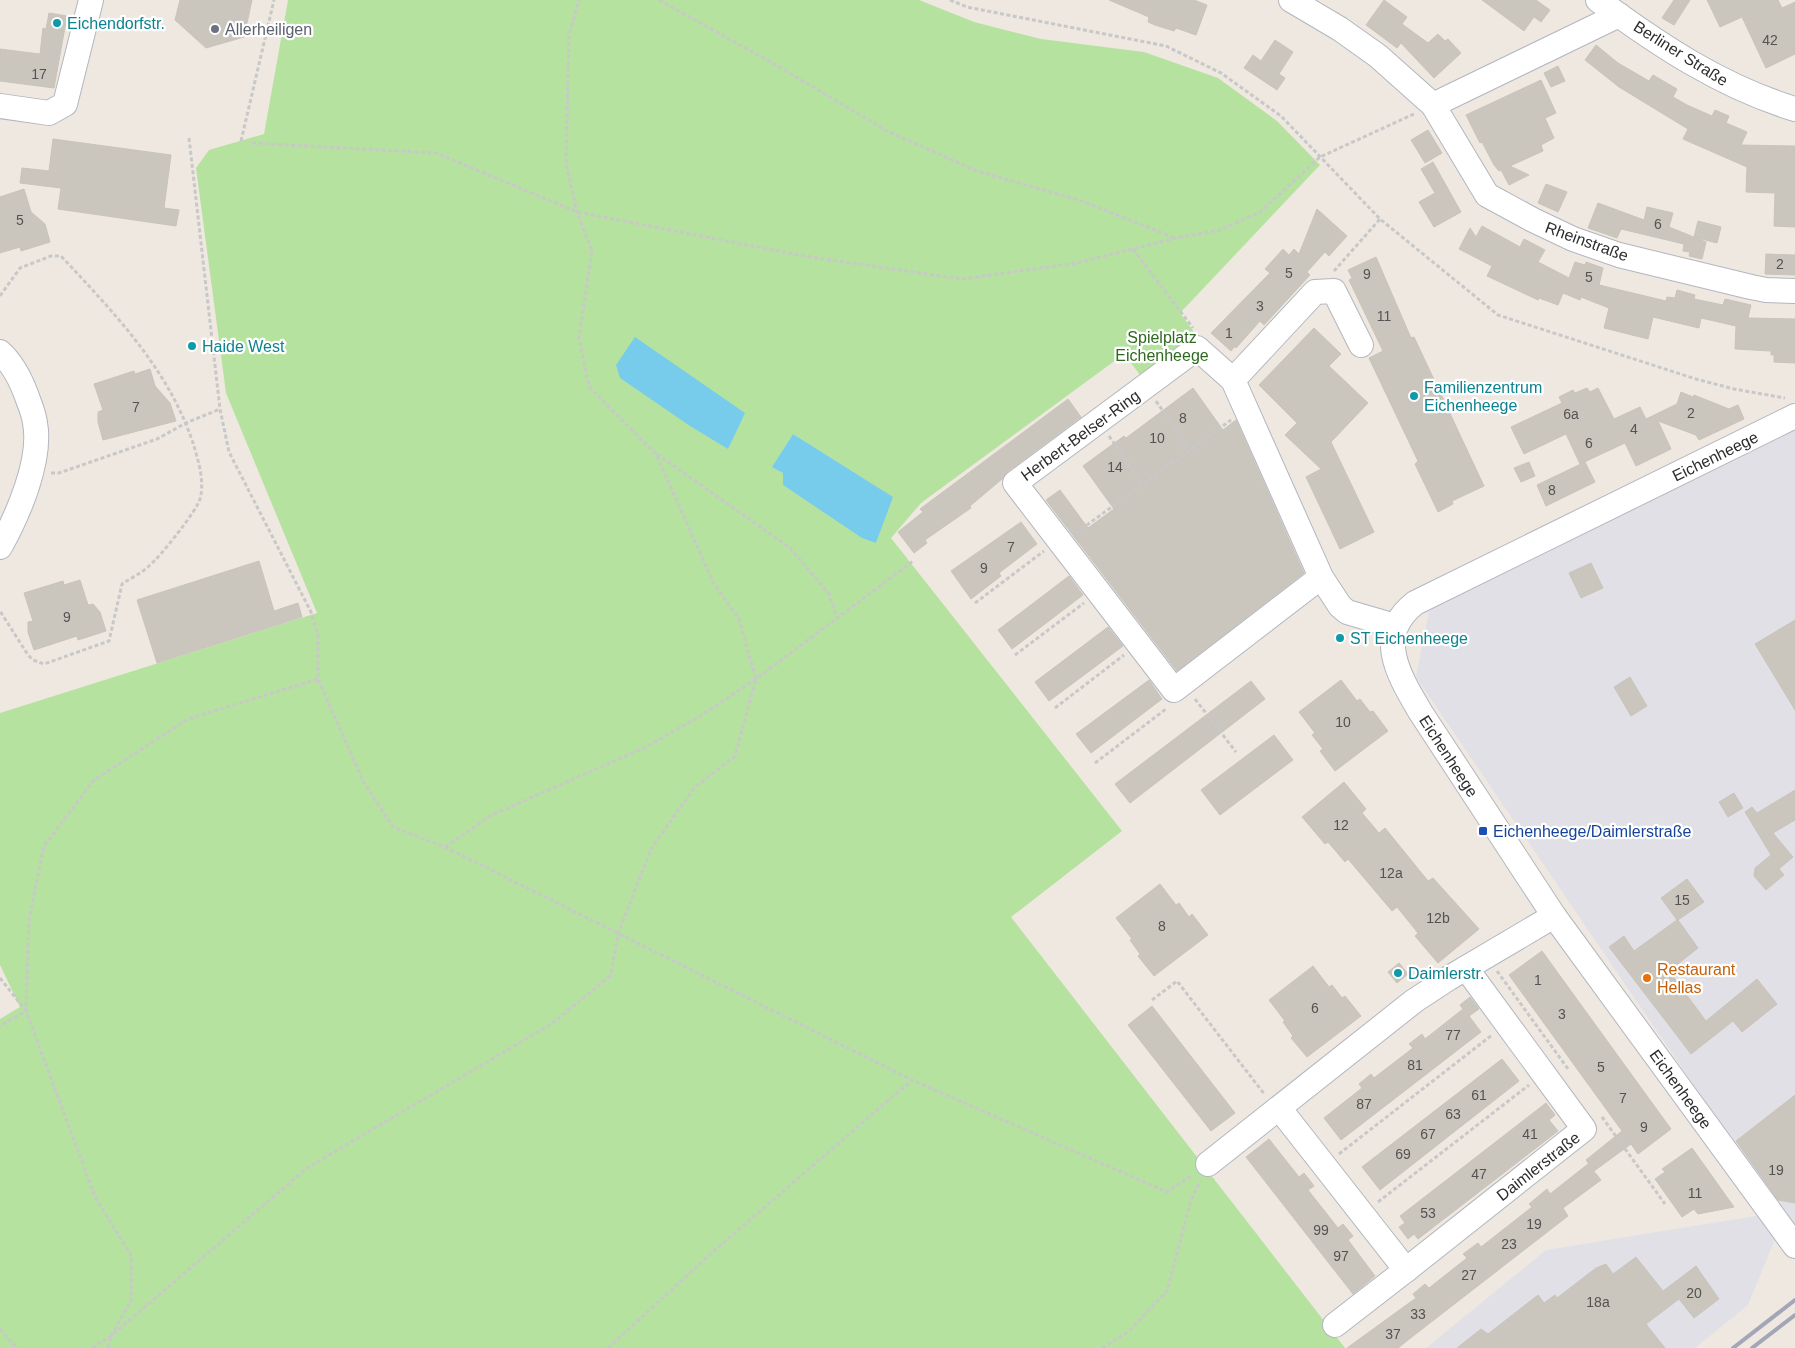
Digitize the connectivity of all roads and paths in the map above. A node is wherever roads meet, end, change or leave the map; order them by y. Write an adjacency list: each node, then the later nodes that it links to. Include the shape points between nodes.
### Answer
1 (91, 0): 10 (street, via 66,104 49,113)
2 (274, 0): 13 (path)
3 (579, 0): 16 (path, via 569,35 566,163)
4 (659, 0): 18 (path, via 776,64 887,131 977,171 1079,200)
5 (950, 0): 15 (path, via 967,7 1166,46 1220,73 1281,116)
6 (1291, 0): 9 (street, Rheinstraße, via 1378,56)
7 (1598, 0): 8 (street, Berliner Straße)
8 (1619, 15): 9 (street); 11 (street, Berliner Straße, via 1680,57 1724,82)
9 (1433, 105): 15 (path); 20 (street, Rheinstraße, via 1487,195 1501,204 1573,239 1619,255 1751,287)
10 (0, 106)
11 (1795, 109)
12 (189, 138): 29 (path)
13 (241, 141)
14 (252, 142): 16 (path, via 436,153)
15 (1320, 157): 17 (path); 18 (path, via 1260,212 1220,230)
16 (577, 212): 19 (path, via 804,256 962,279 1077,263); 34 (path, via 592,251 579,338 589,388)
17 (1380, 219): 21 (path); 28 (path, via 1498,315)
18 (1176, 238): 19 (path)
19 (1133, 249): 24 (path, via 1201,338)
20 (1795, 291)
21 (1315, 292): 23 (street, via 1334,291); 26 (street)
22 (0, 296): 32 (path, via 20,268 51,256 61,256 128,329 154,364)
23 (1361, 345)
24 (1197, 348): 26 (street); 27 (street, Herbert-Belser-Ring)
25 (0, 352): 35 (street, via 18,376 36,423)
26 (1233, 380): 30 (street)
27 (1145, 386): 31 (street, Herbert-Belser-Ring); 33 (path)
28 (1791, 407): 45 (street, Eichenheege, via 1429,595 1409,608)
29 (220, 409): 32 (path); 48 (path, via 229,452 311,612 318,635)
30 (1246, 410): 33 (path); 40 (street)
31 (1098, 421): 36 (path); 37 (street, Herbert-Belser-Ring, via 1014,483)
32 (186, 422): 35 (path, via 158,439 59,473); 43 (path, via 200,465 200,502 152,564 122,584 109,641 44,664 28,655)
33 (1190, 450): 36 (path)
34 (656, 454): 44 (path, via 790,548 830,594); 49 (path, via 714,584 739,619)
35 (31, 472): 38 (street)
36 (1143, 485): 37 (path)
37 (1060, 542): 41 (street, Herbert-Belser-Ring); 42 (path)
38 (0, 547)
39 (913, 561): 44 (path)
40 (1321, 577): 45 (street, via 1347,612); 50 (street)
41 (1098, 592): 46 (street, Herbert-Belser-Ring); 47 (path)
42 (975, 603)
43 (0, 611)
44 (837, 619): 49 (path)
45 (1396, 626): 55 (street, Eichenheege, via 1392,648 1402,680 1420,714)
46 (1139, 644): 50 (street, Herbert-Belser-Ring); 51 (path)
47 (1015, 655)
48 (318, 679): 54 (path, via 364,783 393,827); 60 (path, via 188,719 94,780 44,846 29,920)
49 (756, 679): 54 (path, via 646,747 492,815); 56 (path, via 735,756 694,788 651,849)
50 (1178, 687): 52 (path); 53 (path, via 1170,706)
51 (1055, 708)
52 (1236, 752)
53 (1095, 763)
54 (445, 847): 56 (path)
55 (1554, 916): 57 (street); 69 (street, Eichenheege)
56 (618, 934): 64 (path); 73 (path, via 611,975 553,1023 307,1168)
57 (1466, 968): 61 (street, Daimlerstraße); 65 (street, via 1414,1002)
58 (0, 978): 60 (path)
59 (1152, 1000): 65 (path, via 1177,982 1270,1102)
60 (26, 1011): 62 (path); 73 (path, via 95,1197 131,1255 130,1301)
61 (1506, 1024): 63 (street, Daimlerstraße); 67 (path)
62 (0, 1026)
63 (1544, 1074): 68 (path); 70 (street, Daimlerstraße, via 1584,1129)
64 (912, 1080): 66 (path, via 1167,1192); 77 (path, via 715,1250)
65 (1279, 1108): 66 (street); 67 (street)
66 (1208, 1164): 78 (path, via 1191,1200 1167,1291 1128,1332)
67 (1325, 1164): 68 (street)
68 (1363, 1214): 70 (street)
69 (1791, 1232)
70 (1406, 1270): 71 (street, Daimlerstraße)
71 (1336, 1325)
72 (0, 1329): 74 (path)
73 (111, 1336): 75 (path); 76 (path)
74 (17, 1348)
75 (92, 1348)
76 (108, 1348)
77 (608, 1348)
78 (1102, 1348)

